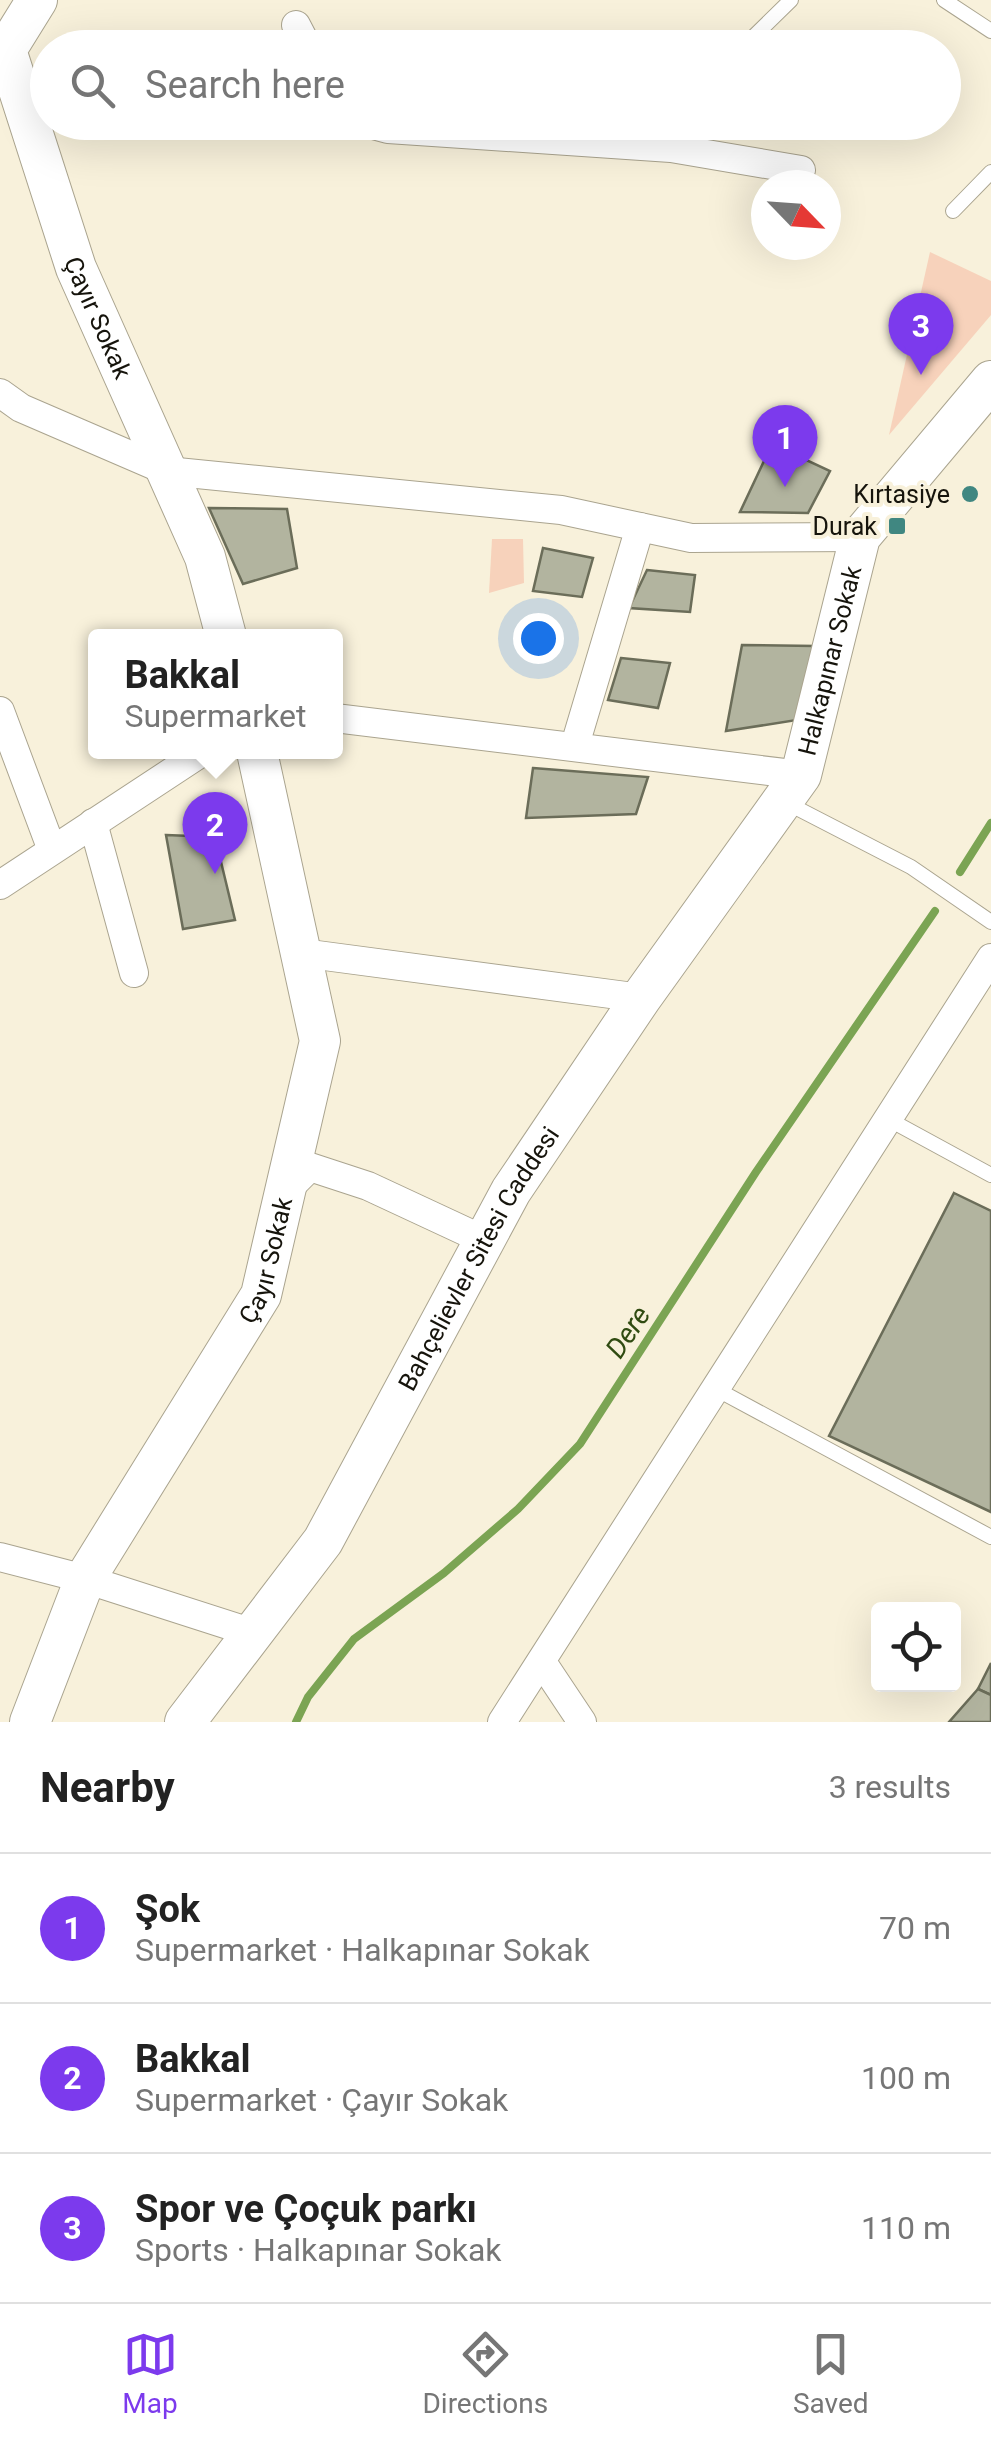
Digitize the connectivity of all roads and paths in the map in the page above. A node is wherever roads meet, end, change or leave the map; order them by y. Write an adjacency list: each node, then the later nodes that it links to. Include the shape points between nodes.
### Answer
1 (37, 0): 6 (street, Çayır Sokak, via 6,50)
2 (791, 0): 4 (lane)
3 (944, 0): 5 (lane)
4 (760, 30)
5 (991, 32)
6 (12, 99): 15 (street, Çayır Sokak, via 76,268)
7 (558, 140): 9 (street)
8 (677, 140): 9 (lane)
9 (671, 148): 10 (street)
10 (801, 170)
11 (991, 172): 12 (lane)
12 (954, 211)
13 (991, 380): 17 (street, Halkapınar Sokak)
14 (0, 393): 15 (street)
15 (166, 472): 16 (street, via 561,510); 18 (street, Çayır Sokak, via 205,557)
16 (640, 527): 17 (street, via 691,538); 21 (street)
17 (860, 537): 24 (street, Halkapınar Sokak)
18 (224, 629)
19 (0, 711): 26 (street)
20 (343, 719): 24 (street)
21 (578, 735)
22 (192, 759): 25 (street)
23 (259, 759): 29 (street, Çayır Sokak)
24 (793, 788): 28 (lane); 32 (street, Bahçelievler Sitesi Caddesi)
25 (94, 824): 26 (street); 31 (street)
26 (52, 850): 27 (street)
27 (0, 885)
28 (991, 922)
29 (302, 952): 32 (street); 35 (street, Çayır Sokak, via 320,1041)
30 (991, 958): 33 (street)
31 (134, 973)
32 (640, 998): 36 (street, Bahçelievler Sitesi Caddesi)
33 (888, 1119): 34 (lane); 37 (street)
34 (991, 1175)
35 (285, 1192): 36 (street, via 310,1167); 40 (street, Çayır Sokak, via 261,1295)
36 (484, 1240): 41 (street, Bahçelievler Sitesi Caddesi, via 323,1541)
37 (716, 1389): 38 (lane); 42 (street)
38 (991, 1537)
39 (0, 1557): 40 (street)
40 (85, 1579): 41 (street); 43 (street, Çayır Sokak)
41 (253, 1633): 44 (street, Bahçelievler Sitesi Caddesi)
42 (542, 1662): 45 (street); 46 (street)
43 (30, 1722)
44 (185, 1722)
45 (502, 1722)
46 (582, 1722)

